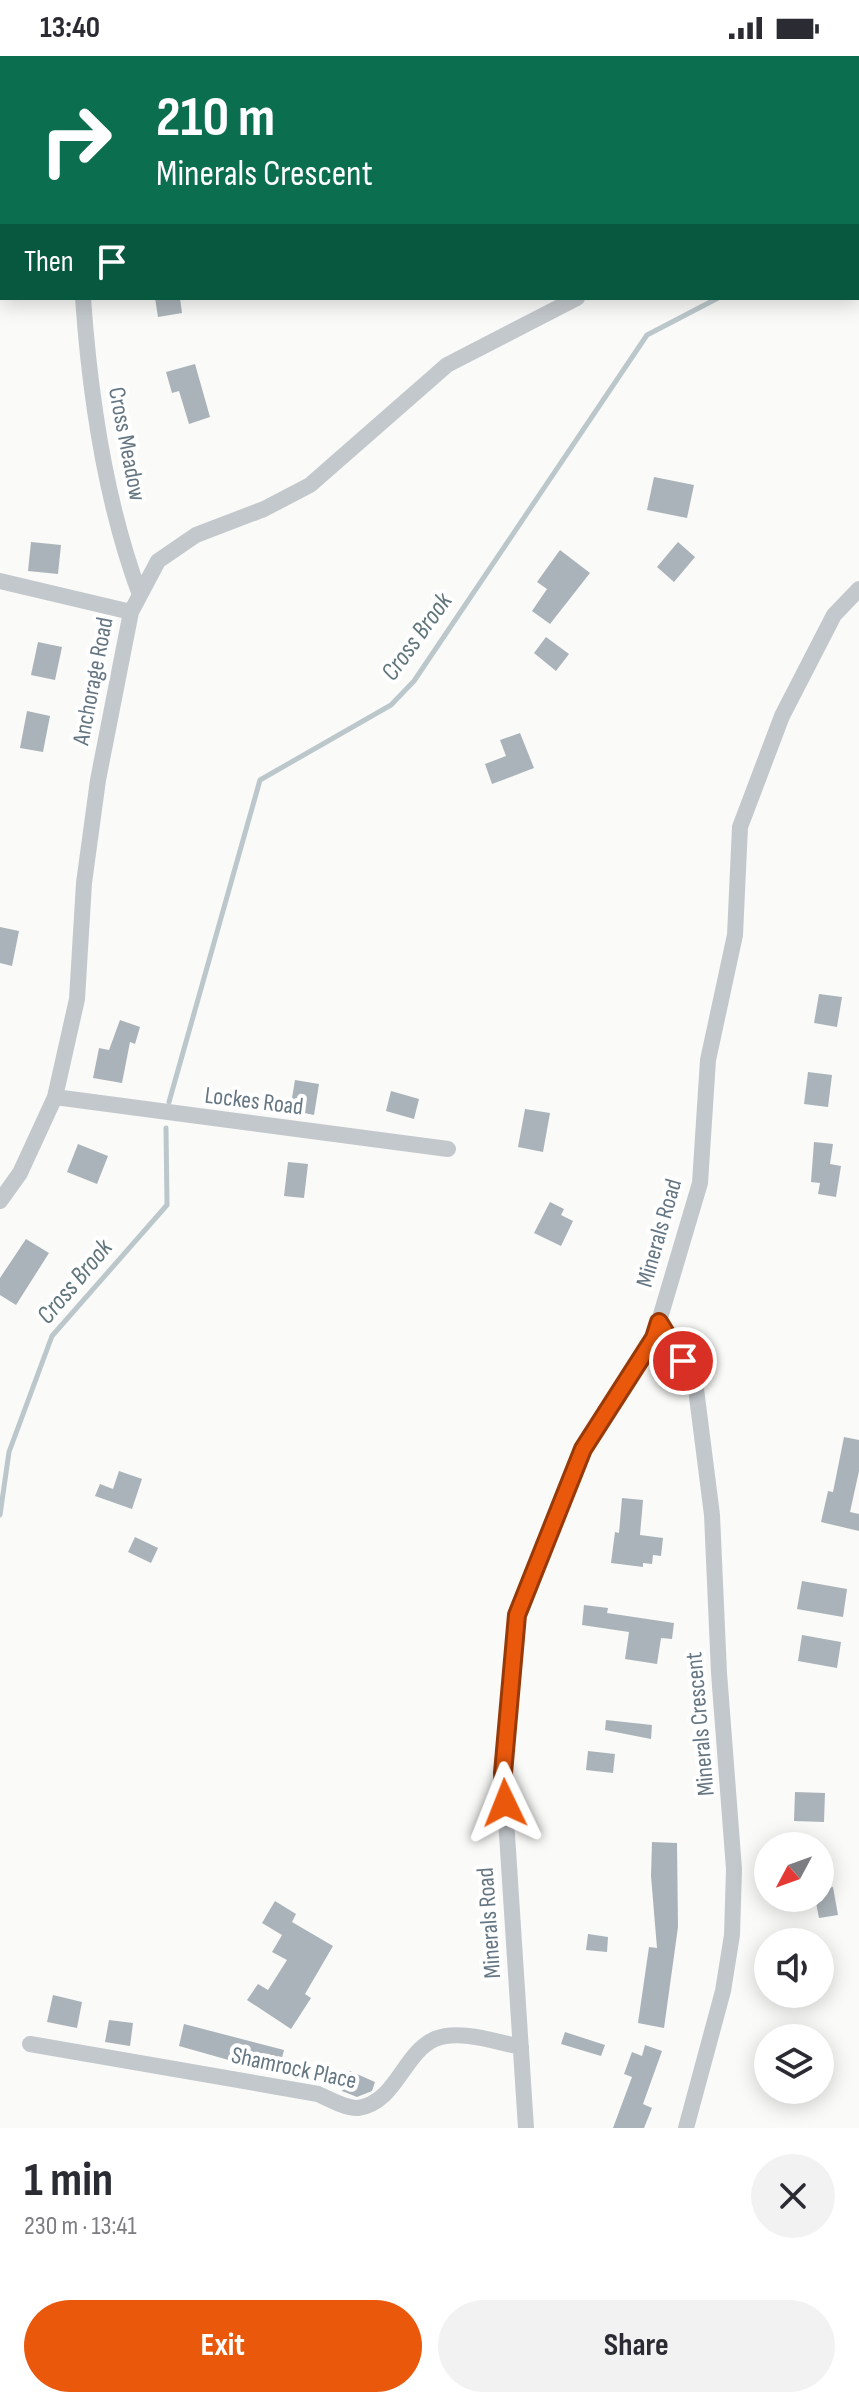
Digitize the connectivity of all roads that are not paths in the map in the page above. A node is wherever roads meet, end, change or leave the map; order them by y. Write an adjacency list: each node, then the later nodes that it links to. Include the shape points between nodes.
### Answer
1 (83, 300): 5 (street, Cross Meadow, via 100,438 124,551)
2 (573, 300): 5 (street, Anchorage Road, via 447,365 310,485 196,535 158,561)
3 (0, 581): 6 (street)
4 (859, 589): 10 (street, Minerals Road, via 834,615 782,716 740,827 735,935 708,1060 700,1183)
5 (140, 595): 6 (street, Anchorage Road)
6 (131, 612): 7 (street, Anchorage Road, via 98,780 84,883 77,999)
7 (55, 1097): 8 (street, Lockes Road); 9 (street, Anchorage Road)
8 (448, 1149)
9 (0, 1201)
10 (659, 1322): 12 (street, Minerals Road, via 583,1449 517,1615 503,1773); 14 (street, Minerals Crescent, via 695,1381 712,1515 734,1869 723,1991)
11 (30, 2044): 12 (street, Shamrock Place, via 318,2094 356,2109 376,2102 415,2054 435,2039 459,2036)
12 (521, 2047): 13 (street, Minerals Road)
13 (526, 2128)
14 (686, 2128)

